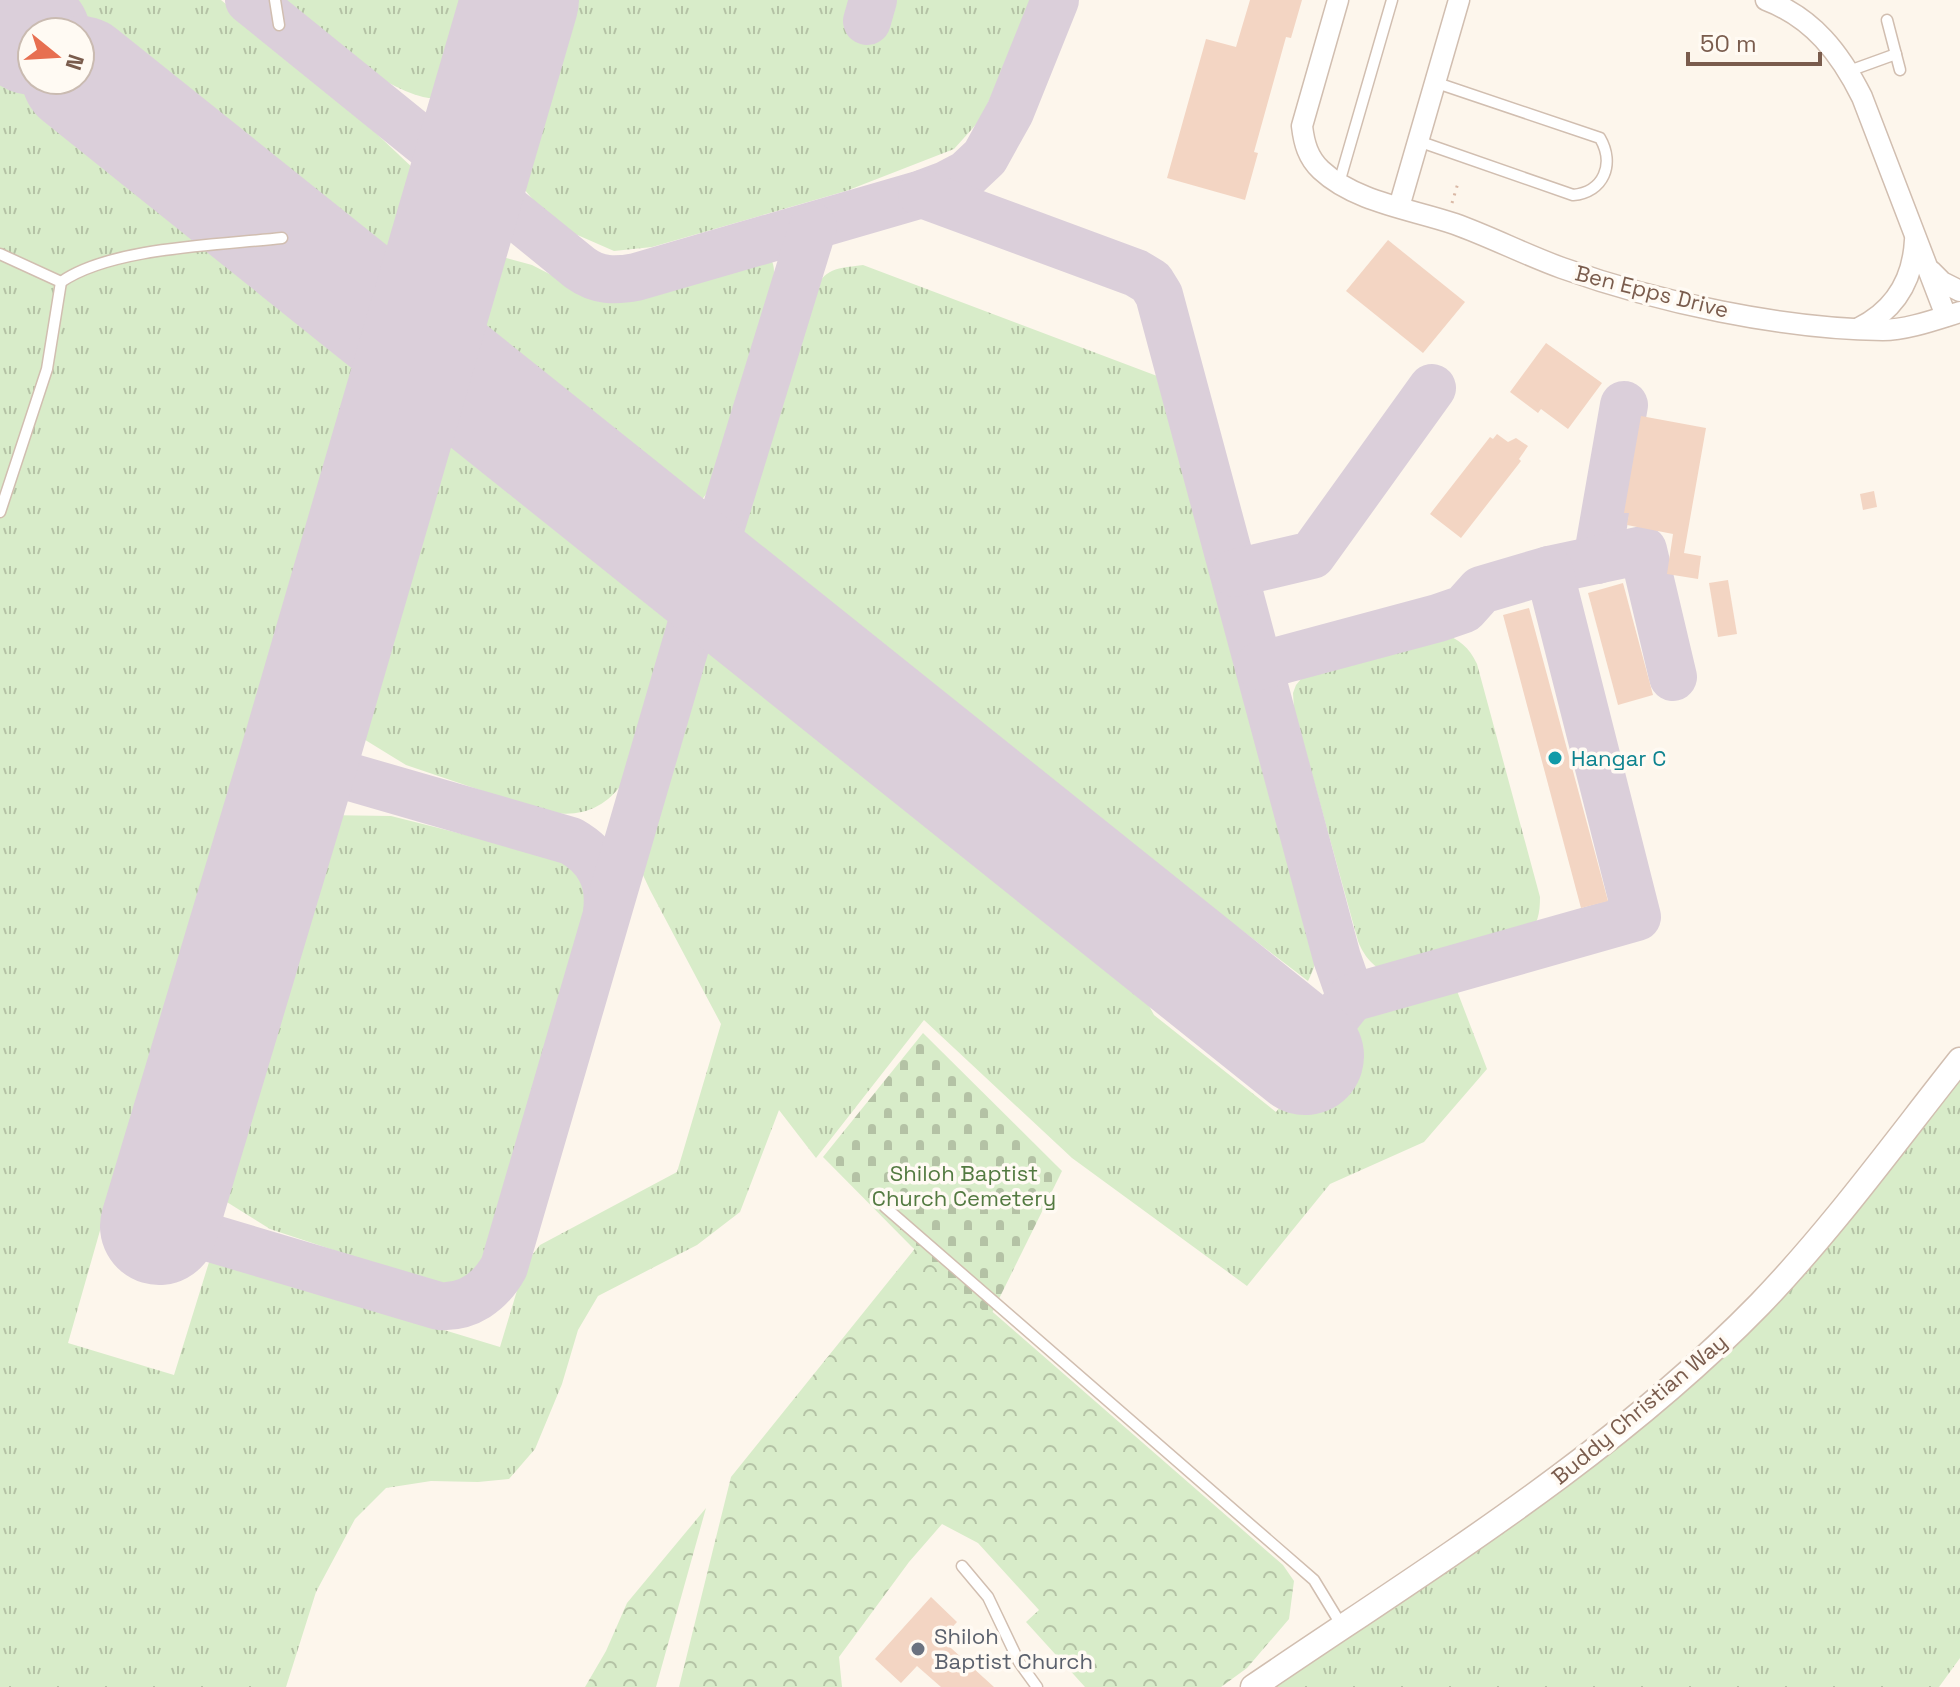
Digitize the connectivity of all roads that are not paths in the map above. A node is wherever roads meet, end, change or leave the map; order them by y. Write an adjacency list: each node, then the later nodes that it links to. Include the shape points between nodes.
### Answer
1 (275, 0): 8 (lane)
2 (1338, 0): 14 (street, Ben Epps Drive, via 1302,126 1305,146 1317,167)
3 (1392, 0): 14 (lane)
4 (1459, 0): 12 (street)
5 (1766, 0): 6 (street)
6 (1797, 6): 11 (street)
7 (1887, 20): 9 (lane)
8 (279, 25)
9 (1896, 54): 10 (lane); 11 (lane)
10 (1900, 70)
11 (1849, 71): 16 (street)
12 (1434, 82): 13 (street); 13 (lane, via 1600,138 1607,166 1588,194 1573,195)
13 (1418, 140): 15 (street)
14 (1339, 183): 15 (street, Ben Epps Drive)
15 (1399, 207): 23 (street, Ben Epps Drive, via 1493,237 1561,268 1688,305)
16 (1916, 236): 19 (street); 23 (street, via 1909,278 1895,302)
17 (282, 238): 20 (lane, via 135,255 77,270)
18 (0, 254): 20 (lane)
19 (1928, 268): 21 (street); 22 (street)
20 (61, 282): 24 (lane, via 47,369)
21 (1960, 291)
22 (1953, 314): 23 (street, Ben Epps Drive, via 1887,330)
23 (1859, 328)
24 (0, 512)
25 (1960, 1060): 28 (street, Buddy Christian Way, via 1817,1241 1695,1365 1569,1471)
26 (885, 1207): 28 (lane, via 1314,1580)
27 (962, 1566): 29 (lane, via 988,1597)
28 (1342, 1626): 30 (street, Buddy Christian Way)
29 (1037, 1687)
30 (1253, 1687)

